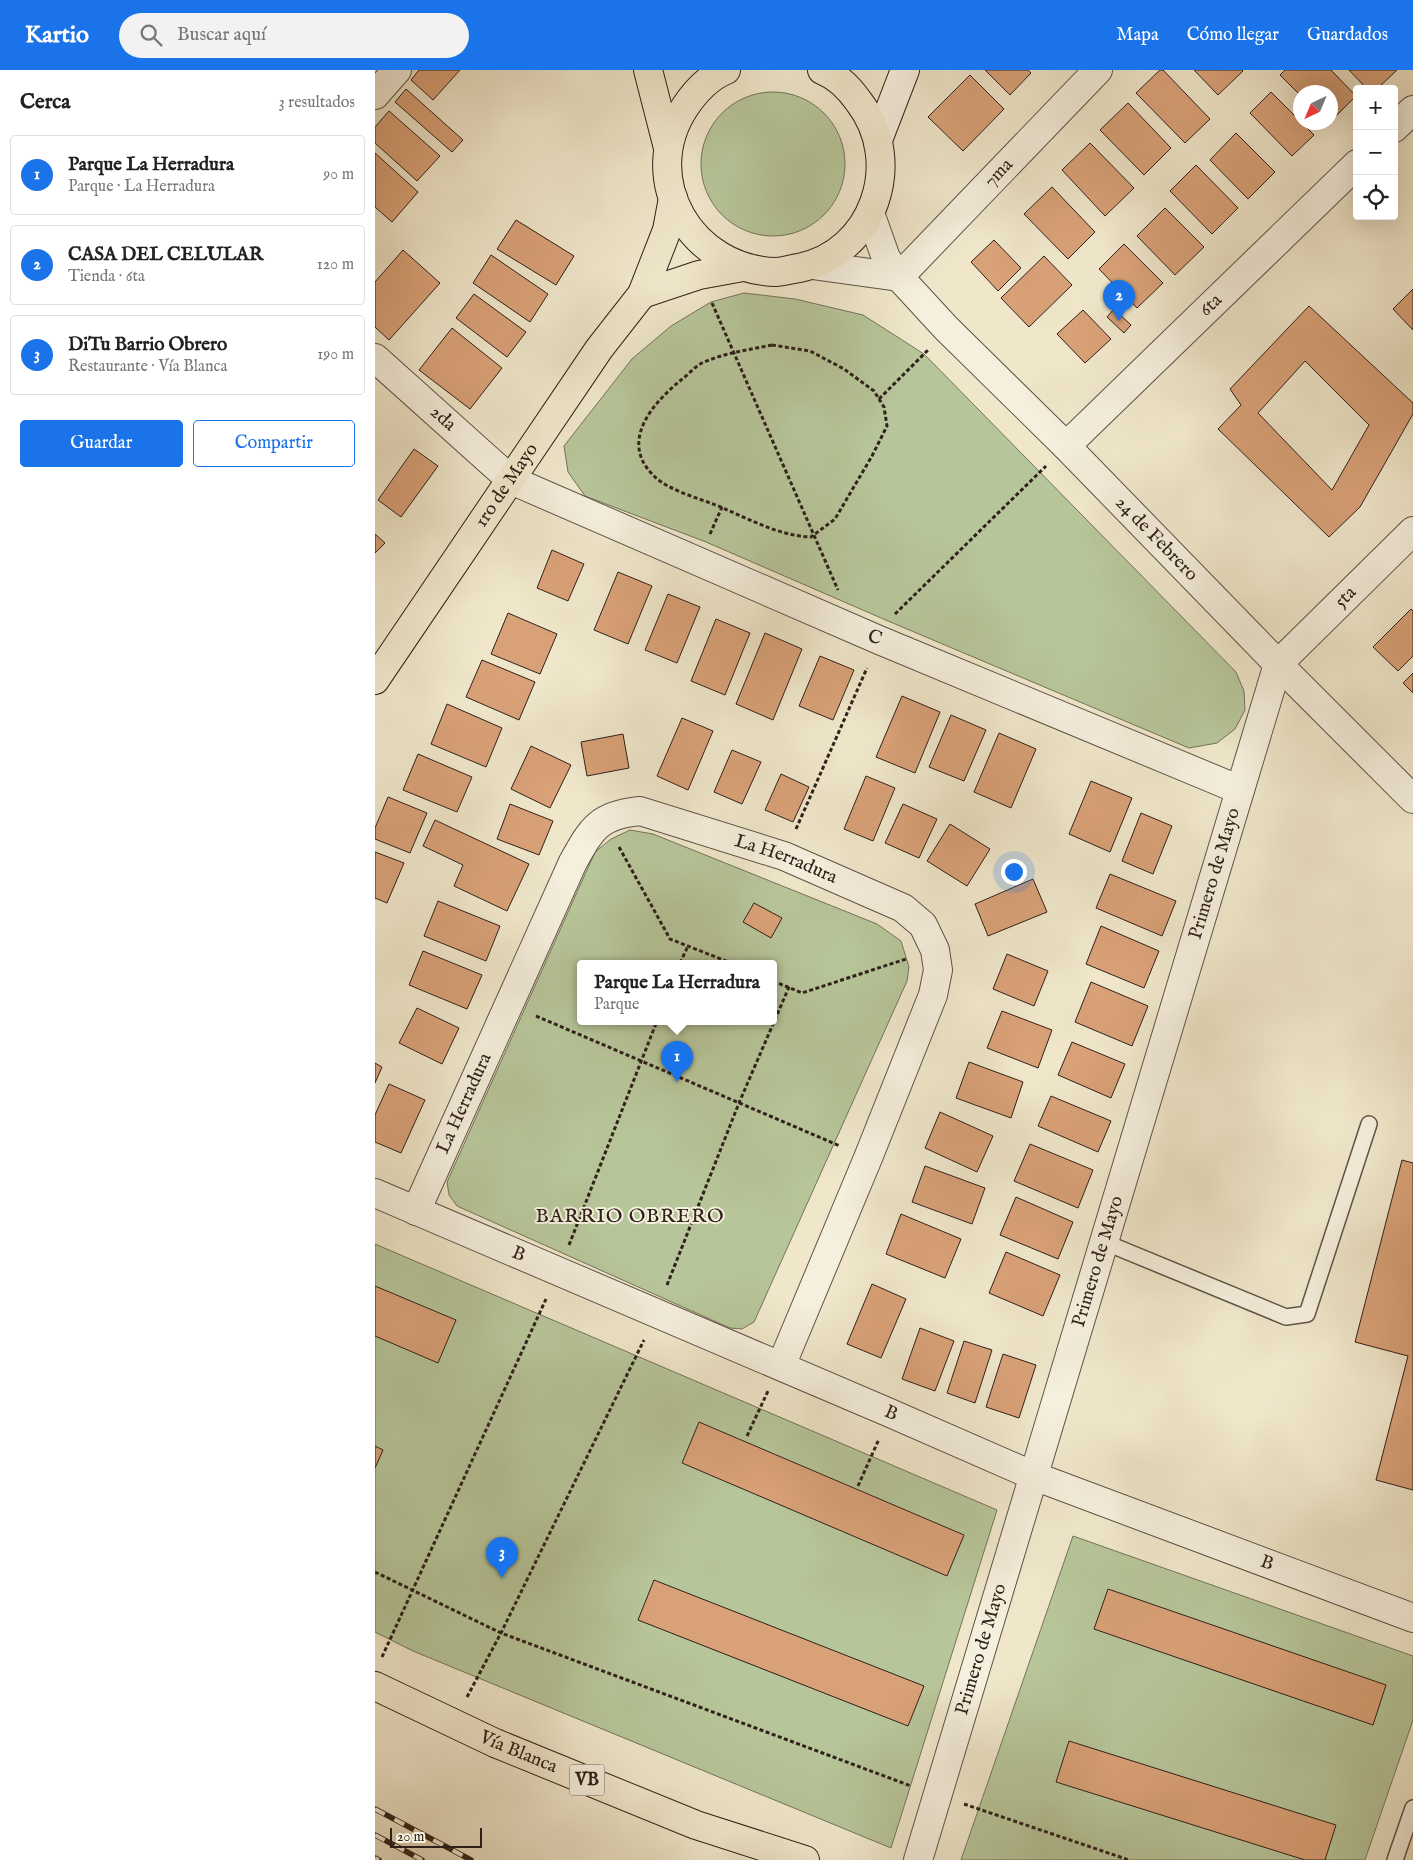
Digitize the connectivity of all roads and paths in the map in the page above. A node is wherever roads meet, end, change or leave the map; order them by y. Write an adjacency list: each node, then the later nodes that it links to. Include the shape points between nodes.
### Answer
1 (397, 70): 7 (street)
2 (648, 70): 11 (main road)
3 (726, 70): 11 (main road, via 694,94 677,119)
4 (822, 70): 10 (main road, via 849,89 867,113)
5 (905, 70): 10 (street)
6 (1098, 70): 18 (street, 7ma)
7 (375, 95)
8 (1413, 110): 9 (street)
9 (1398, 124)
10 (878, 140): 14 (main road, via 881,165 878,190)
11 (668, 148): 13 (main road, via 668,174)
12 (1353, 168): 24 (street, 6ta)
13 (673, 198): 16 (main road, via 683,222 700,242 720,257); 19 (main road, 1ro de Mayo, via 667,230)
14 (870, 213): 15 (main road, via 846,245); 18 (street, 24 de Febrero, via 886,258)
15 (811, 266): 16 (main road, via 777,272); 18 (street)
16 (743, 267): 17 (main road)
17 (699, 275): 19 (main road); 21 (path)
18 (899, 277): 20 (street, 24 de Febrero)
19 (642, 294): 25 (main road, 1ro de Mayo, via 599,349)
20 (946, 328): 23 (path); 24 (street, 24 de Febrero)
21 (735, 352): 23 (path, via 772,346 810,351 844,369 874,391); 27 (path); 27 (path, via 701,364 667,391 645,418 639,439 642,459 653,475 673,488 774,530 801,537)
22 (375, 358): 25 (street, 2da)
23 (879, 399): 27 (path, via 884,407 887,426 835,519)
24 (1066, 446): 29 (street, 24 de Febrero)
25 (511, 480): 28 (street, C); 30 (main road, 1ro de Mayo)
26 (1413, 531): 29 (street, 5ta)
27 (815, 536): 28 (path, via 843,600)
28 (851, 628): 31 (street, C)
29 (1278, 664): 31 (street, Primero de Mayo); 32 (street, 24 de Febrero)
30 (375, 680)
31 (1240, 790): 50 (street, Primero de Mayo)
32 (1413, 799)
33 (604, 820): 34 (path, via 670,939); 35 (street, La Herradura, via 619,813 640,811 784,856 903,908 923,925); 40 (street, La Herradura, via 588,835 573,862)
34 (688, 946): 36 (path); 37 (path)
35 (935, 950): 39 (path, via 801,993); 47 (street, La Herradura, via 939,970 933,995)
36 (682, 960)
37 (723, 960)
38 (777, 983): 39 (path)
39 (789, 988): 41 (path)
40 (509, 1006): 44 (path); 49 (street, La Herradura)
41 (777, 1016)
42 (655, 1025): 44 (path)
43 (773, 1025): 45 (path)
44 (640, 1061): 45 (path); 51 (path)
45 (739, 1103): 47 (path); 52 (path)
46 (1369, 1124): 50 (lane, via 1307,1314 1286,1317)
47 (868, 1158): 53 (street, La Herradura)
48 (375, 1193): 49 (street, B)
49 (416, 1211): 51 (street, B)
50 (1104, 1242): 56 (street, Primero de Mayo)
51 (559, 1271): 52 (street, B); 59 (path)
52 (656, 1313): 53 (street, B); 61 (path)
53 (781, 1366): 54 (street, B); 55 (path)
54 (890, 1413): 56 (street, B); 57 (path)
55 (747, 1436)
56 (1034, 1476): 60 (street, B); 65 (street, Primero de Mayo)
57 (858, 1486)
58 (375, 1572): 59 (path)
59 (413, 1591): 61 (path); 62 (path)
60 (1413, 1618)
61 (501, 1633): 64 (path); 65 (path)
62 (380, 1659)
63 (375, 1686): 64 (main road, Vía Blanca / VB)
64 (454, 1723): 67 (main road, Vía Blanca / VB, via 695,1825)
65 (938, 1796): 68 (street, Primero de Mayo); 69 (path)
66 (1413, 1808): 70 (lane)
67 (805, 1860)
68 (918, 1860)
69 (1129, 1860)
70 (1395, 1860)

